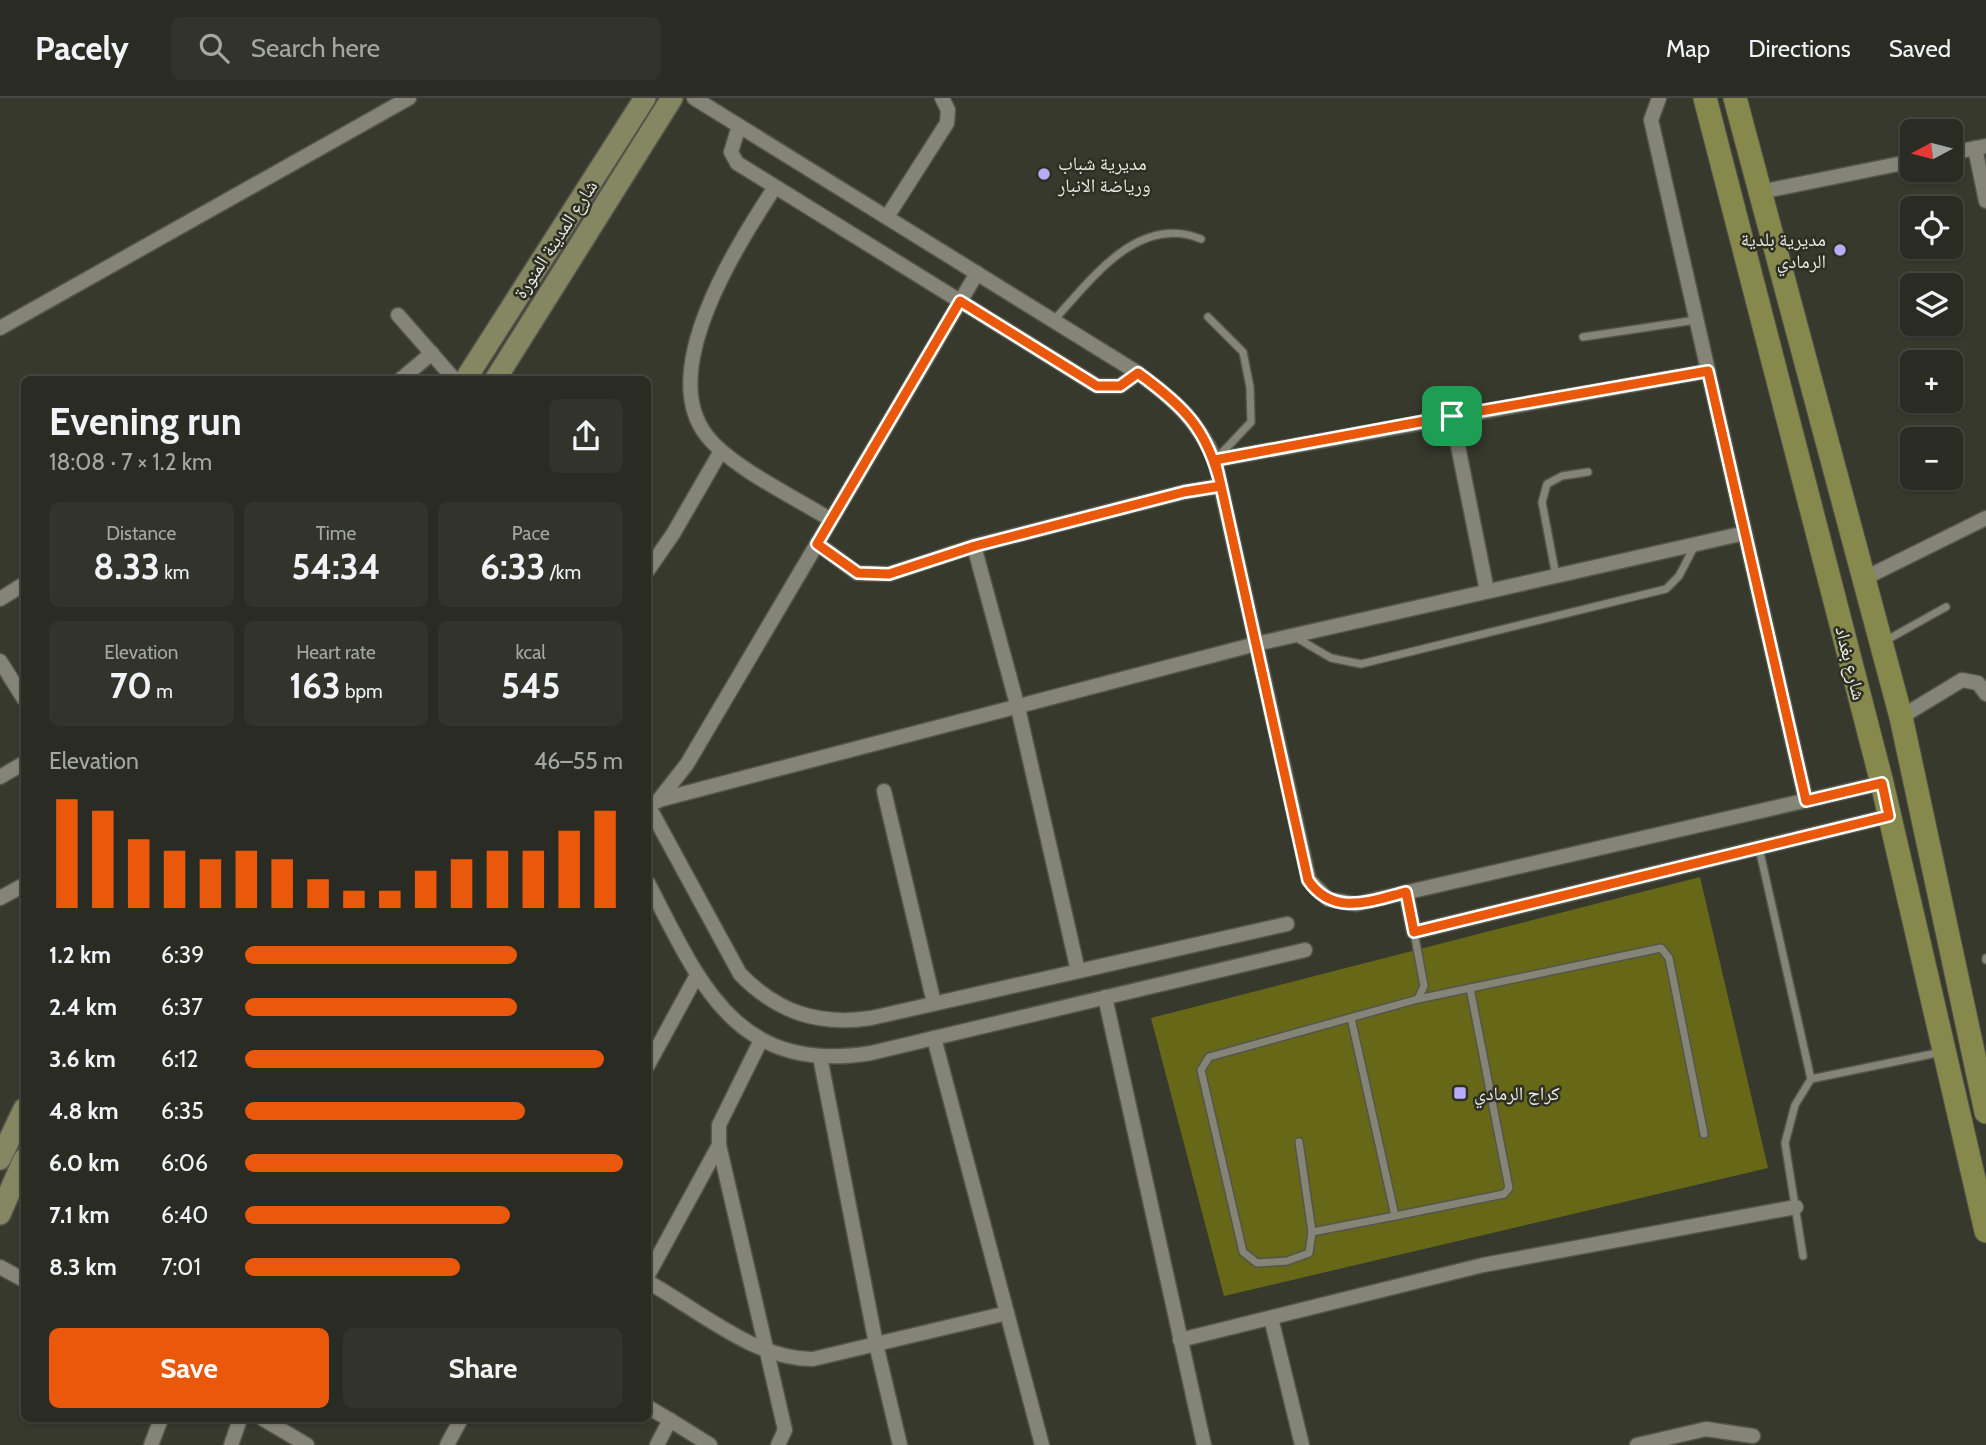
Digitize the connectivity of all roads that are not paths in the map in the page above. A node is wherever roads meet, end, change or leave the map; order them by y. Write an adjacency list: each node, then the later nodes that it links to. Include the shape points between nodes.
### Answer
1 (409, 98): 23 (street)
2 (645, 98): 30 (main road, شارع المدينة المنورة)
3 (672, 98): 31 (main road, شارع المدينة المنورة)
4 (694, 98): 9 (street)
5 (942, 98): 15 (street, via 948,110 947,123)
6 (1658, 98): 21 (street, via 1651,120)
7 (1705, 98): 37 (main road, شارع بغداد)
8 (1735, 98): 13 (main road, شارع بغداد)
9 (739, 126): 12 (street, via 732,157); 15 (street)
10 (1980, 147): 14 (street)
11 (1900, 164): 13 (street)
12 (775, 187): 18 (street); 33 (street, via 721,275 689,369 694,414)
13 (1760, 192): 35 (main road, شارع بغداد)
14 (1986, 201)
15 (887, 217): 17 (street)
16 (1201, 239): 22 (lane, via 1186,233 1147,237 1115,253)
17 (977, 273): 18 (street); 22 (street)
18 (960, 301): 27 (street, via 1097,386 1120,386); 40 (street)
19 (398, 315): 25 (street)
20 (1208, 317): 34 (lane, via 1243,352 1250,387 1251,422)
21 (1696, 320): 24 (lane); 26 (street)
22 (1053, 321): 27 (street)
23 (0, 328)
24 (1583, 337)
25 (432, 354): 28 (street); 29 (street)
26 (1708, 371): 32 (street); 41 (street)
27 (1138, 373): 34 (street, via 1182,407 1208,442)
28 (405, 376)
29 (451, 376)
30 (468, 376)
31 (498, 376)
32 (1452, 416): 34 (street); 49 (street)
33 (721, 452): 40 (street); 45 (street)
34 (1215, 460): 38 (street)
35 (1833, 470): 37 (main road); 47 (main road, شارع بغداد)
36 (1588, 472): 46 (lane, via 1547,484 1542,502)
37 (1803, 478): 62 (main road, شارع بغداد)
38 (1221, 486): 44 (street); 54 (street)
39 (1986, 518): 47 (street)
40 (831, 520): 42 (street)
41 (1745, 533): 43 (street); 64 (street)
42 (817, 544): 44 (street, via 858,573 889,574); 65 (street, via 687,764)
43 (1695, 544): 46 (street); 52 (lane, via 1679,576 1666,589 1361,664 1331,658)
44 (975, 546): 58 (street)
45 (651, 566)
46 (1557, 576): 49 (street)
47 (1863, 579): 53 (main road, شارع بغداد)
48 (21, 586): 50 (street)
49 (1487, 591): 52 (street)
50 (0, 599)
51 (1946, 607): 53 (lane)
52 (1292, 635): 54 (street)
53 (1882, 643): 59 (main road, شارع بغداد)
54 (1256, 644): 58 (street); 70 (street, via 1308,880 1328,899 1346,904)
55 (0, 662): 56 (street)
56 (21, 694)
57 (1986, 694): 59 (street, via 1978,683 1962,680)
58 (1017, 708): 65 (street); 75 (street)
59 (1902, 717): 87 (main road, شارع بغداد)
60 (21, 765): 61 (street)
61 (0, 777)
62 (1882, 783): 64 (street); 66 (main road, شارع بغداد)
63 (884, 791): 80 (street)
64 (1806, 801): 70 (street)
65 (652, 805): 80 (street, via 733,963 758,992 803,1016 829,1021)
66 (1889, 816): 67 (street); 84 (main road, شارع بغداد)
67 (1759, 848): 73 (street); 88 (lane)
68 (21, 887): 71 (street)
69 (651, 889): 76 (street)
70 (1406, 892): 73 (street)
71 (0, 898)
72 (1286, 924): 75 (street)
73 (1414, 932): 79 (lane, via 1424,986)
74 (1305, 950): 78 (street)
75 (1078, 971): 80 (street)
76 (697, 975): 83 (street, via 735,1023); 86 (street)
77 (1470, 988): 79 (lane); 93 (lane, via 1665,950); 100 (lane, via 1509,1188 1504,1194)
78 (1105, 997): 82 (street); 110 (street)
79 (1418, 999): 81 (lane)
80 (934, 1003)
81 (1350, 1018): 100 (lane); 102 (lane, via 1209,1058 1201,1070 1243,1252 1257,1263 1306,1256)
82 (934, 1038): 85 (street, via 858,1055); 108 (street)
83 (761, 1040): 85 (street, via 790,1052); 95 (street, via 724,1112)
84 (1943, 1052): 88 (lane); 92 (main road, شارع بغداد)
85 (820, 1057): 111 (street)
86 (651, 1059)
87 (1981, 1073): 89 (main road, شارع بغداد)
88 (1811, 1079): 98 (lane, via 1794,1105 1785,1143)
89 (1986, 1112)
90 (21, 1115): 96 (main road)
91 (1986, 1119): 92 (main road)
92 (1962, 1125): 101 (main road, شارع بغداد)
93 (1704, 1134)
94 (1299, 1142): 102 (lane)
95 (719, 1145): 105 (street); 112 (street)
96 (0, 1159)
97 (21, 1166): 99 (main road)
98 (1796, 1207): 103 (lane); 109 (street, via 1483,1265)
99 (0, 1213)
100 (1395, 1216): 102 (lane)
101 (1986, 1231)
102 (1312, 1232)
103 (1803, 1256)
104 (0, 1267): 106 (street)
105 (651, 1270)
106 (21, 1275)
107 (651, 1284): 112 (street)
108 (1007, 1313): 111 (street); 128 (street)
109 (1271, 1318): 110 (street); 130 (street)
110 (1180, 1340): 129 (street)
111 (876, 1344): 112 (street, via 813,1359); 127 (street)
112 (767, 1351): 126 (street, via 785,1430)
113 (651, 1409): 114 (street)
114 (670, 1420): 124 (street); 125 (street)
115 (160, 1422): 120 (street)
116 (239, 1422): 121 (street)
117 (268, 1422): 122 (street)
118 (459, 1422): 123 (street)
119 (1753, 1436): 131 (street, via 1706,1429)
120 (151, 1445)
121 (231, 1445)
122 (307, 1445)
123 (447, 1445)
124 (656, 1445)
125 (710, 1445)
126 (778, 1445)
127 (900, 1445)
128 (1042, 1445)
129 (1204, 1445)
130 (1302, 1445)
131 (1637, 1445)

